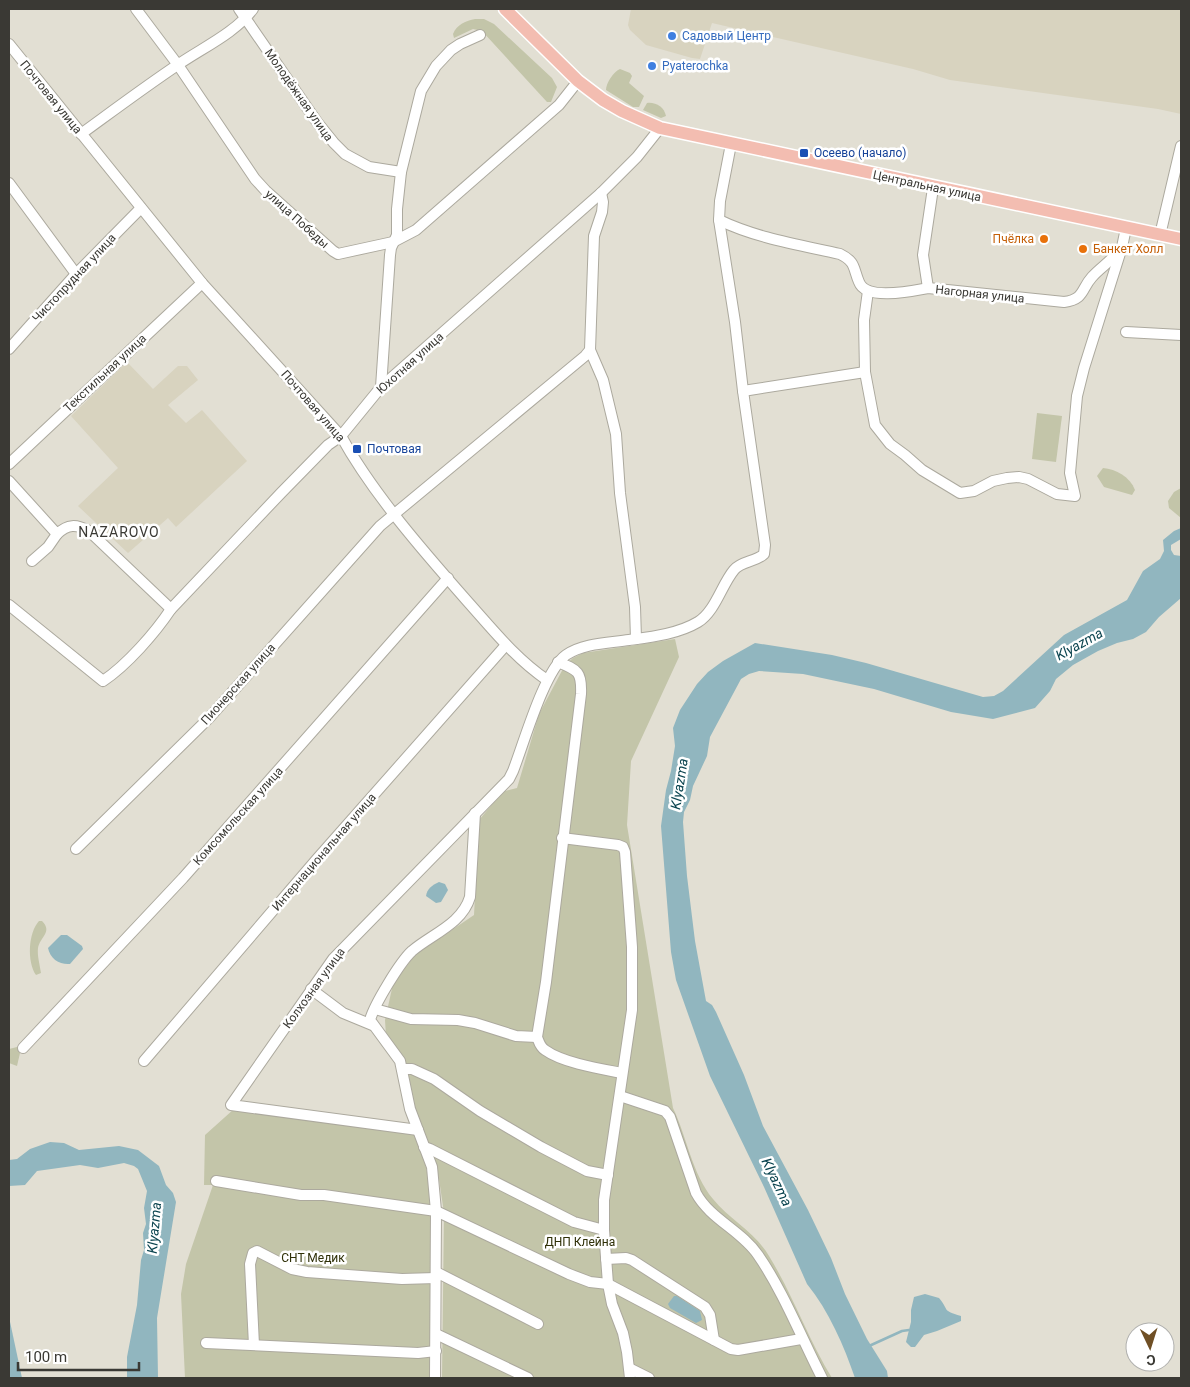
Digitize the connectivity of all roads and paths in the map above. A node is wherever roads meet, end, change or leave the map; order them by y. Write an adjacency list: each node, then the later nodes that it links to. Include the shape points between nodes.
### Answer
1 (136, 9): 8 (street, улица Победы)
2 (239, 9): 5 (street, Молодёжная улица)
3 (253, 9): 5 (street)
4 (505, 9): 9 (main road, Центральная улица)
5 (246, 18): 8 (street); 14 (street, Молодёжная улица, via 317,122 345,154 369,167)
6 (480, 35): 14 (street, via 450,50 427,79 421,91)
7 (9, 44): 11 (street, Почтовая улица)
8 (178, 65): 11 (street); 23 (street, улица Победы, via 266,192 333,251 343,254)
9 (578, 82): 10 (main road, Центральная улица, via 622,111); 23 (street, улица Победы, via 559,105 416,230)
10 (660, 128): 12 (main road, Центральная улица); 17 (street, Юхотная улица, via 637,158)
11 (81, 134): 18 (street, Почтовая улица)
12 (731, 144): 16 (main road, Центральная улица); 19 (street)
13 (1181, 146): 21 (street)
14 (401, 172): 23 (street, via 398,229)
15 (9, 183): 25 (street)
16 (933, 188): 20 (main road, Центральная улица); 27 (street, via 923,255)
17 (601, 193): 32 (street, via 602,212 594,236); 34 (street, Юхотная улица)
18 (141, 208): 25 (street, Чистопрудная улица); 26 (street, Почтовая улица)
19 (719, 220): 28 (street, via 754,233 840,254 854,265 859,283); 35 (street)
20 (1126, 228): 21 (main road, Центральная улица); 24 (street)
21 (1160, 235): 22 (main road, Центральная улица)
22 (1181, 240)
23 (393, 242): 34 (street)
24 (1122, 247): 27 (street, Нагорная улица, via 1091,277 1082,294 1071,301); 33 (street, via 1077,396 1070,473 1075,496 1057,494 1028,478 1019,477 993,481 968,493 952,489 922,470 879,431 872,415)
25 (76, 274): 31 (street, Чистопрудная улица)
26 (202, 283): 36 (street, Почтовая улица); 37 (street, Текстильная улица)
27 (928, 288): 28 (street, Нагорная улица, via 896,293)
28 (868, 291): 33 (street, via 864,320)
29 (1126, 332): 30 (street)
30 (1181, 335)
31 (9, 349)
32 (590, 350): 39 (street, Пионерская улица); 45 (street, via 603,380 616,434 620,493)
33 (865, 372): 35 (street)
34 (381, 387): 36 (street, Юхотная улица)
35 (743, 391): 45 (street, via 764,554 736,568 699,622)
36 (341, 436): 39 (street, Почтовая улица, via 352,457); 44 (street, Юхотная улица, via 328,445)
37 (9, 464)
38 (9, 481): 40 (street)
39 (394, 514): 42 (street, Почтовая улица); 51 (street, Пионерская улица, via 209,718)
40 (57, 534): 41 (street); 44 (street, via 64,528 79,525 89,531)
41 (32, 561)
42 (448, 578): 46 (street, Почтовая улица); 56 (street, Комсомольская улица, via 184,878)
43 (9, 605): 44 (street, Юхотная улица, via 103,681 115,673)
44 (171, 609)
45 (640, 639): 47 (street, via 576,650)
46 (506, 645): 48 (street, Почтовая улица); 57 (street, Интернациональная улица)
47 (558, 662): 48 (street); 50 (street, via 573,668 582,680)
48 (547, 680): 49 (street, Колхозная улица, via 513,771)
49 (475, 813): 52 (street, Колхозная улица, via 347,942); 53 (street, via 467,906 461,915 412,952 396,970)
50 (562, 838): 55 (street); 59 (street, via 618,845 625,852 632,947 632,1010)
51 (76, 849)
52 (311, 989): 54 (street, via 343,1013); 61 (street, Колхозная улица, via 231,1105)
53 (375, 1009): 54 (street, via 370,1020); 55 (street, via 410,1018 458,1020 516,1036)
54 (372, 1025): 58 (street, via 400,1061)
55 (537, 1037): 59 (street, via 545,1051 574,1062)
56 (23, 1048)
57 (144, 1061)
58 (402, 1069): 61 (street); 63 (street, via 412,1069 434,1079 488,1116 587,1171)
59 (622, 1072): 60 (street)
60 (620, 1096): 63 (street); 72 (street, via 665,1111 670,1117 701,1202 758,1254)
61 (418, 1130): 62 (street)
62 (424, 1147): 65 (street, via 432,1167); 66 (street, via 574,1222)
63 (608, 1175): 66 (street)
64 (216, 1181): 65 (street, via 301,1195 324,1195)
65 (436, 1210): 68 (street); 69 (street, via 569,1274 590,1282)
66 (604, 1230): 67 (street)
67 (606, 1259): 69 (street); 73 (street, via 632,1260 705,1307 710,1315)
68 (436, 1275): 70 (street); 71 (street); 75 (street, via 402,1279 307,1272 292,1269 257,1251 252,1253 250,1264)
69 (608, 1284): 73 (street); 77 (street, via 623,1333)
70 (538, 1324)
71 (436, 1334): 76 (street); 79 (street)
72 (802, 1339): 73 (street, via 738,1350 731,1350); 81 (street)
73 (714, 1340)
74 (206, 1343): 75 (street)
75 (254, 1345): 76 (street, via 418,1353)
76 (436, 1351): 78 (street)
77 (629, 1373): 80 (street)
78 (435, 1378)
79 (528, 1378)
80 (649, 1378)
81 (822, 1378)

